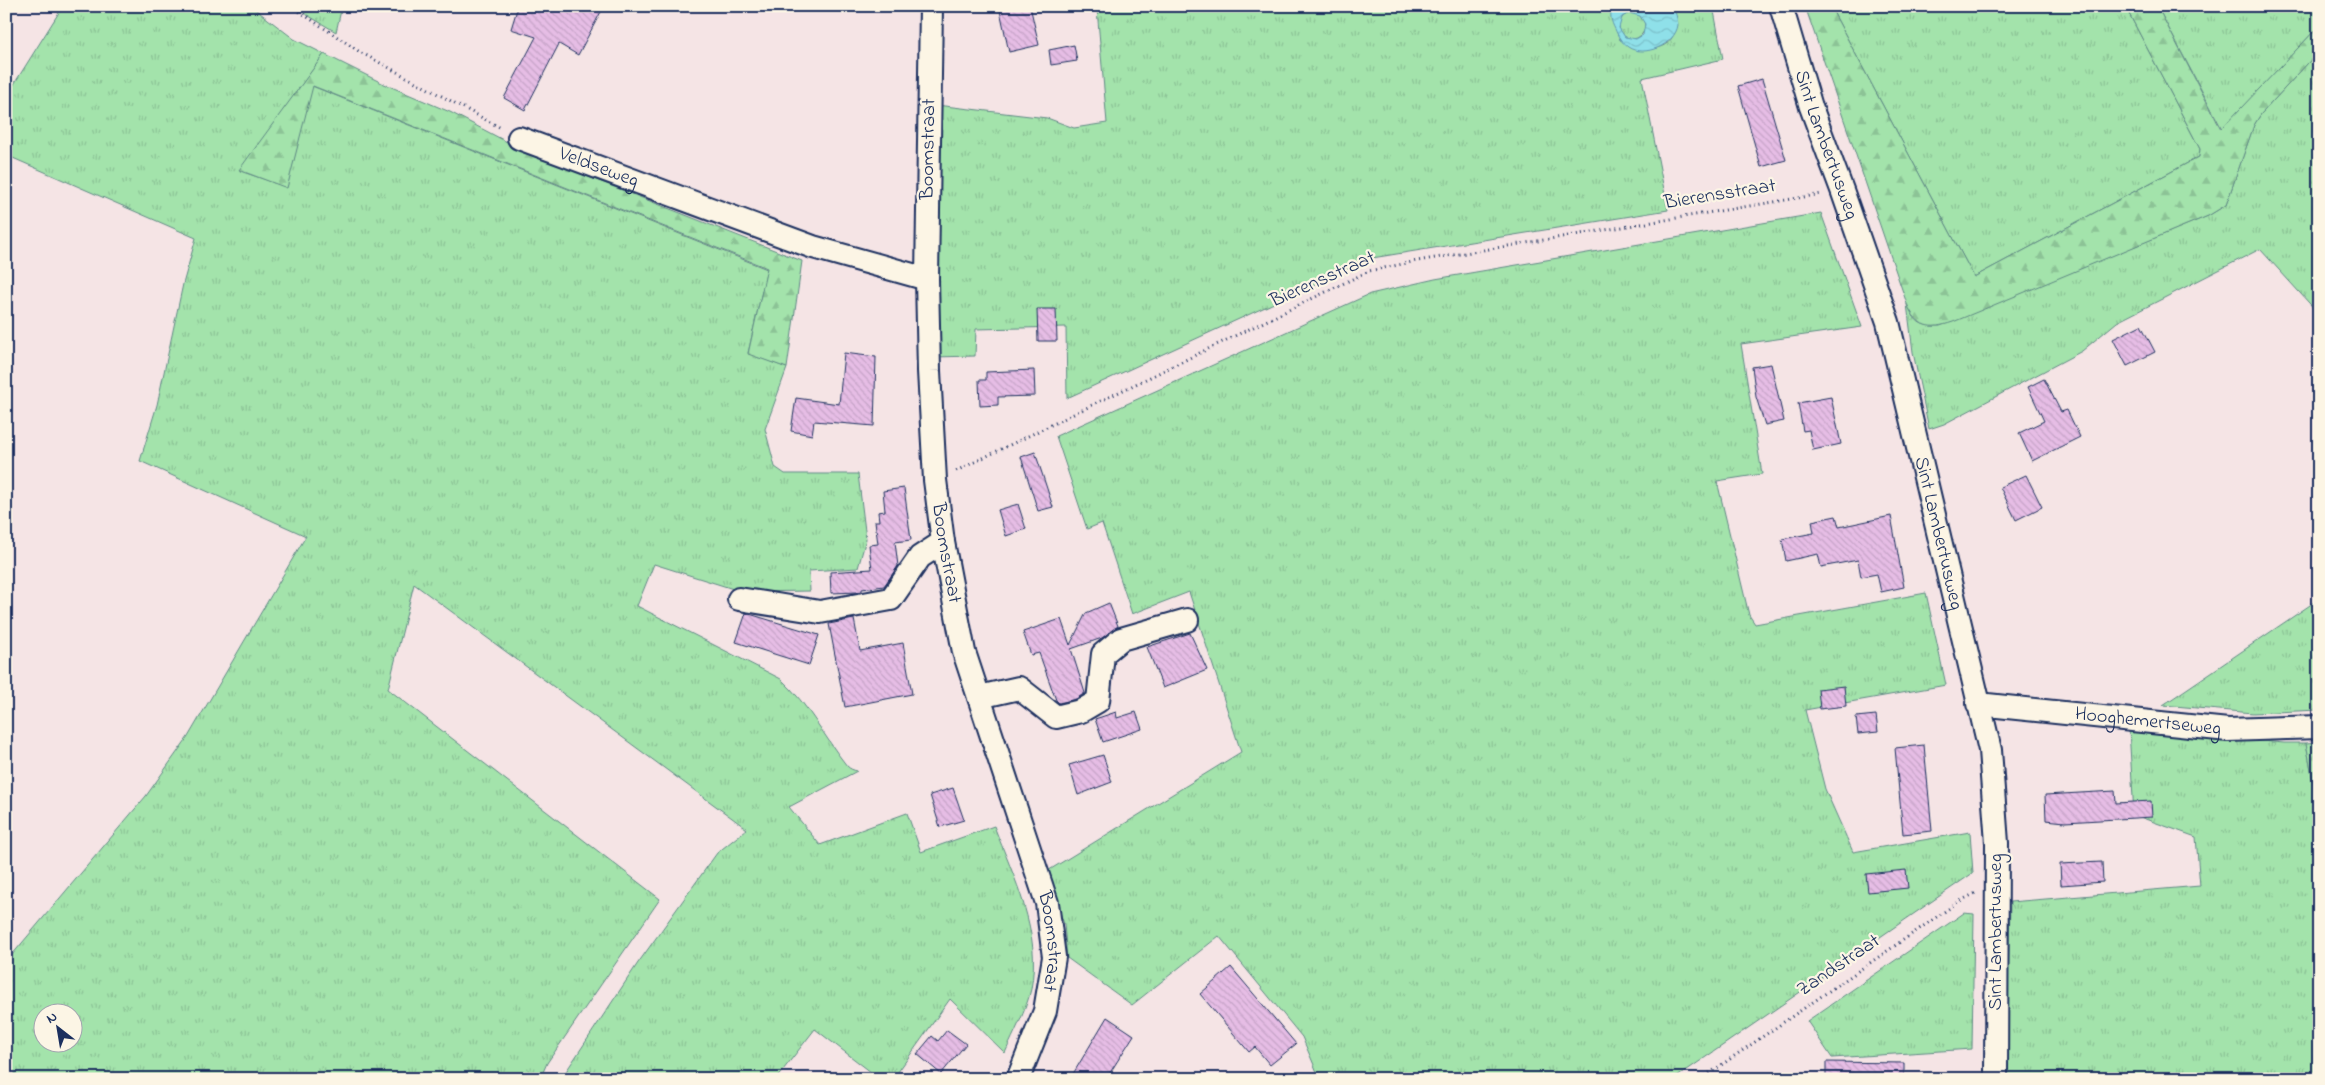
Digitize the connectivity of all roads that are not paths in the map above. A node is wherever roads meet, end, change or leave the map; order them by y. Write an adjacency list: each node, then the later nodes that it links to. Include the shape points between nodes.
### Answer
1 (931, 6): 4 (street, Boomstraat)
2 (1781, 6): 9 (street, Sint Lambertusweg, via 1811,107 1888,322)
3 (519, 138): 4 (street, Veldseweg, via 812,247)
4 (927, 279): 5 (street, Boomstraat, via 928,371 935,480)
5 (943, 542): 6 (street, via 920,557 892,599 820,612); 8 (street, Boomstraat, via 964,652)
6 (739, 599)
7 (1187, 620): 8 (street, via 1121,639 1103,654 1098,701 1081,711 1056,717 1019,688)
8 (979, 697): 11 (street, Boomstraat, via 1047,903 1054,958 1045,1011)
9 (1978, 704): 10 (street, Hooghemertseweg, via 2228,730); 12 (street, Sint Lambertusweg, via 1990,750 1997,842)
10 (2319, 727)
11 (1018, 1079)
12 (1996, 1079)

